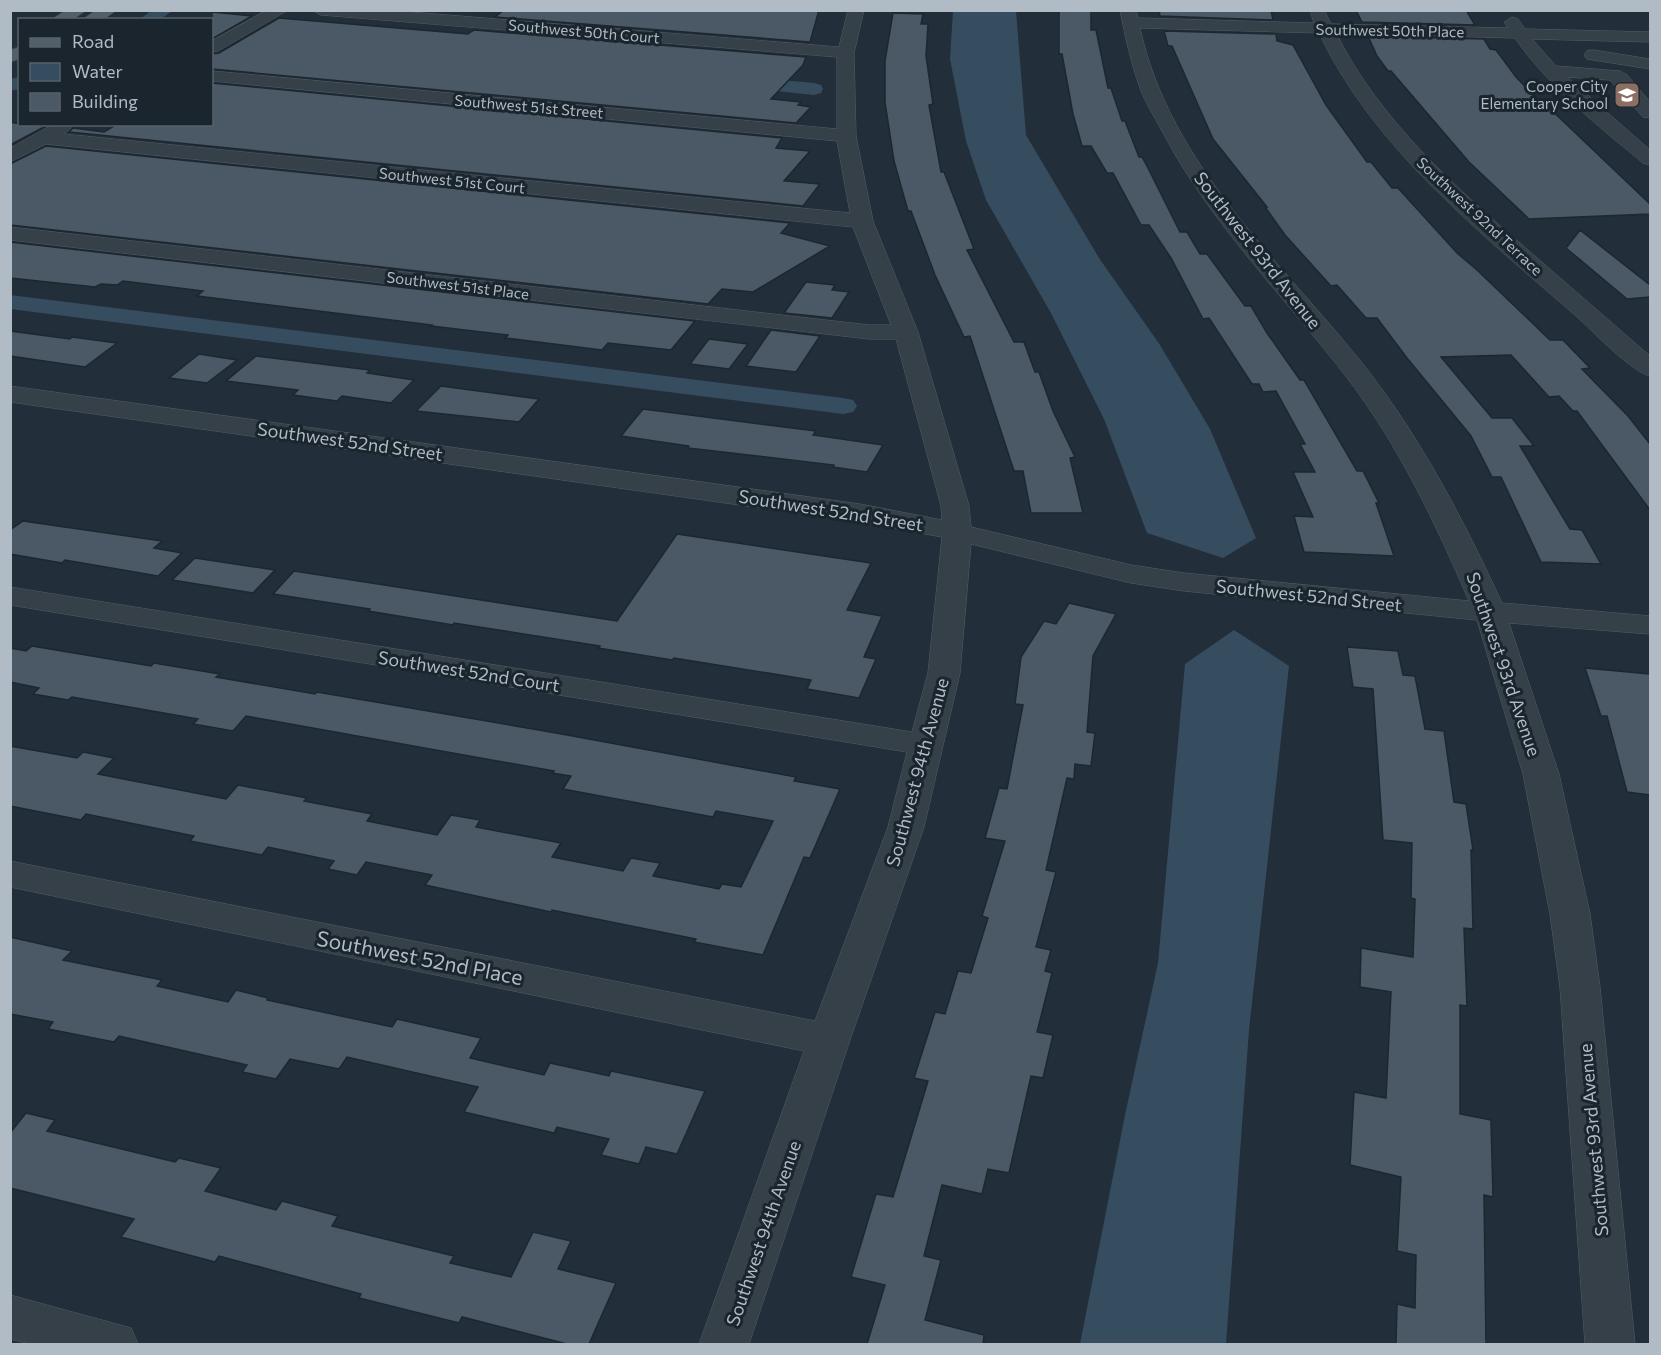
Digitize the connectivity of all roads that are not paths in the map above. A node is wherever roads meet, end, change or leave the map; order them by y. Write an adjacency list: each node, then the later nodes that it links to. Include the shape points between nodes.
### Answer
1 (79, 10): 9 (main road)
2 (109, 10): 10 (main road)
3 (280, 10): 17 (street)
4 (321, 10): 13 (street, Southwest 50th Court)
5 (472, 10): 13 (street)
6 (856, 10): 19 (street, Southwest 94th Avenue)
7 (1505, 10): 14 (street)
8 (1128, 17): 12 (street, Southwest 50th Place); 40 (street, Southwest 93rd Avenue, via 1150,91 1188,162 1224,214 1358,374 1394,426 1439,504)
9 (63, 18)
10 (94, 18)
11 (651, 19): 15 (street)
12 (1321, 19): 14 (street, Southwest 50th Place); 36 (street, Southwest 92nd Terrace, via 1358,86 1446,188)
13 (456, 21): 15 (street, Southwest 50th Court)
14 (1519, 33): 16 (street, Southwest 50th Place); 20 (street)
15 (632, 35): 19 (street, Southwest 50th Court)
16 (1650, 37)
17 (213, 46)
18 (1650, 51): 21 (street)
19 (846, 53): 29 (street, Southwest 94th Avenue)
20 (1538, 55): 21 (street); 23 (street)
21 (1604, 56): 22 (street)
22 (1650, 64)
23 (1553, 71): 25 (street, via 1614,75 1622,79); 28 (street)
24 (213, 76): 29 (street, Southwest 51st Street)
25 (1650, 113)
26 (65, 126): 30 (street)
27 (1650, 128): 28 (street)
28 (1620, 134): 31 (street)
29 (846, 136): 33 (street, Southwest 94th Avenue)
30 (43, 138): 32 (street); 33 (street, Southwest 51st Court)
31 (1646, 152)
32 (10, 156)
33 (862, 221): 35 (street, Southwest 94th Avenue)
34 (10, 233): 35 (street, Southwest 51st Place, via 869,332)
35 (906, 332): 38 (street, Southwest 94th Avenue, via 955,507)
36 (1650, 368)
37 (10, 394): 38 (street, Southwest 52nd Street, via 717,492)
38 (957, 532): 40 (street, Southwest 52nd Street, via 1142,576); 42 (street, Southwest 94th Avenue, via 944,673)
39 (10, 596): 42 (street, Southwest 52nd Court)
40 (1490, 612): 41 (street, Southwest 52nd Street); 48 (street, Southwest 93rd Avenue, via 1541,774 1570,914 1580,987)
41 (1650, 625)
42 (927, 746): 44 (street, Southwest 94th Avenue, via 906,827)
43 (10, 874): 44 (street, Southwest 52nd Place)
44 (829, 1040): 47 (street, Southwest 94th Avenue)
45 (10, 1317): 46 (street)
46 (113, 1344)
47 (724, 1344)
48 (1610, 1344)

